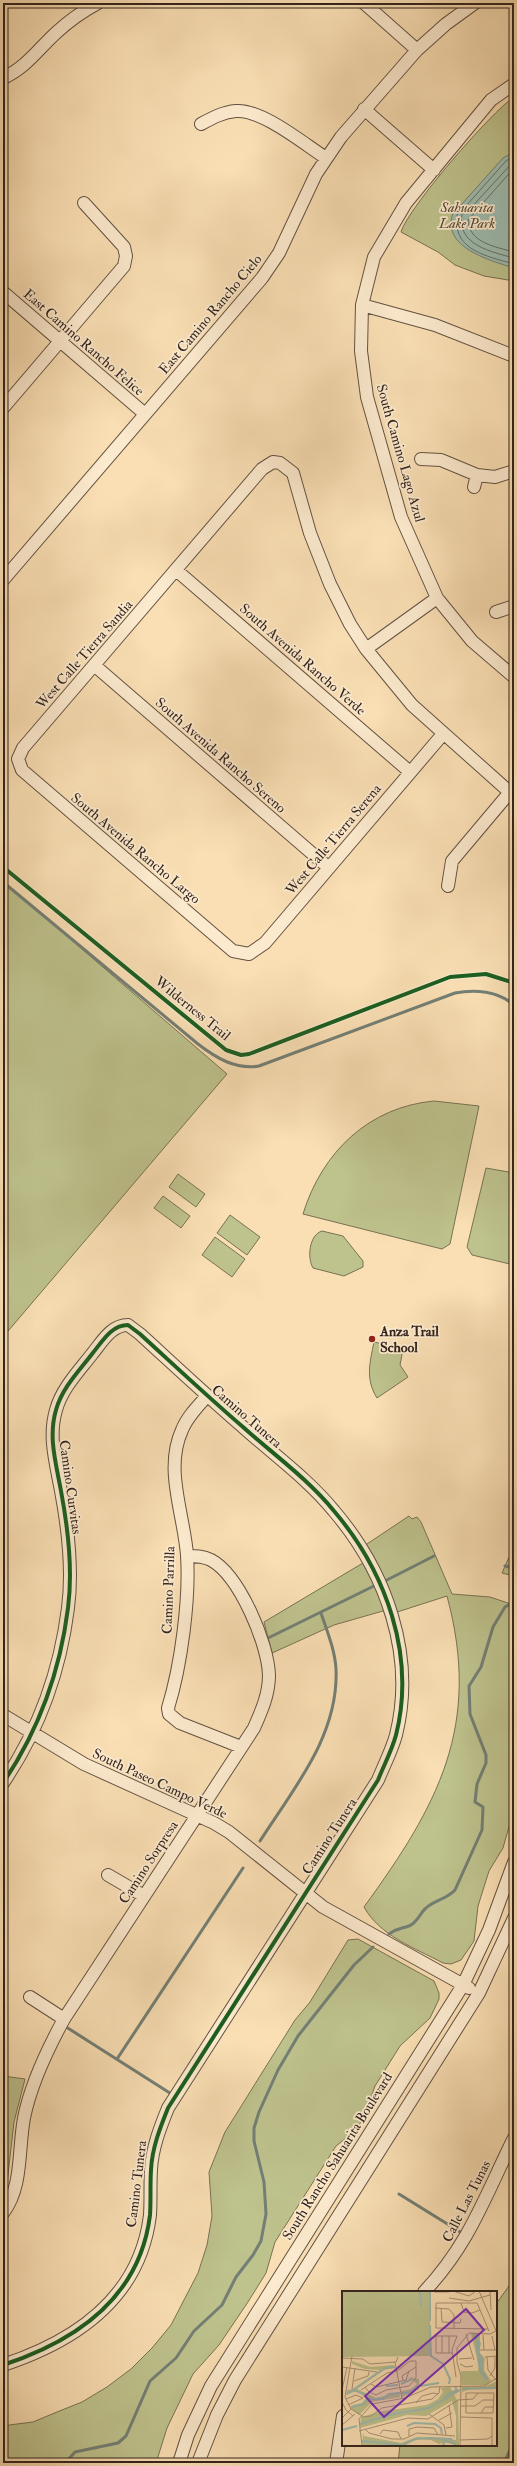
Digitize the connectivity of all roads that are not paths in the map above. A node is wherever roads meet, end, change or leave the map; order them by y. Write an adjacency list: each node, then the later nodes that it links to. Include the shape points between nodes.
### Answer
1 (98, 3): 5 (street, via 56,32 14,73)
2 (364, 3): 4 (street)
3 (475, 3): 4 (street, East Camino Rancho Cielo)
4 (417, 50): 7 (street, East Camino Rancho Cielo)
5 (3, 78)
6 (514, 84): 10 (street, South Camino Lago Azul, via 491,100)
7 (364, 109): 9 (street, East Camino Rancho Cielo); 10 (street)
8 (201, 124): 9 (street, via 220,114 237,111 257,115)
9 (326, 158): 17 (street, East Camino Rancho Cielo, via 304,197 279,253 262,278)
10 (434, 170): 13 (street, South Camino Lago Azul, via 406,203 374,257)
11 (84, 203): 14 (street, via 124,246 126,256 124,266)
12 (3, 292): 14 (street, East Camino Rancho Felice)
13 (362, 305): 15 (street, via 436,325); 24 (street, South Camino Lago Azul, via 361,351 367,397 401,517)
14 (60, 341): 16 (street); 17 (street, East Camino Rancho Felice)
15 (514, 356)
16 (3, 408)
17 (145, 414): 23 (street, East Camino Rancho Cielo)
18 (421, 459): 20 (street, via 441,460)
19 (514, 471): 20 (street, via 495,477)
20 (477, 475): 21 (street)
21 (474, 487)
22 (176, 570): 27 (street, West Calle Tierra Sandia, via 262,469 273,462 280,463 293,473 310,533 330,584); 28 (street, West Calle Tierra Sandia); 32 (street, South Avenida Rancho Verde)
23 (3, 580)
24 (437, 598): 27 (street); 29 (street, South Camino Lago Azul, via 472,640)
25 (514, 606): 26 (street)
26 (496, 612)
27 (366, 649): 30 (street, via 412,705)
28 (94, 665): 31 (street, West Calle Tierra Sandia, via 23,748); 34 (street, South Avenida Rancho Sereno)
29 (514, 678)
30 (443, 734): 32 (street, West Calle Tierra Serena); 33 (street)
31 (18, 759): 36 (street, South Avenida Rancho Largo, via 22,770 227,946)
32 (410, 772): 34 (street, West Calle Tierra Serena)
33 (512, 794): 35 (street, via 452,861)
34 (329, 868): 36 (street, West Calle Tierra Serena, via 265,943 249,954)
35 (448, 886)
36 (241, 954)
37 (121, 1325): 38 (street, Camino Tunera, via 128,1326 140,1334); 41 (street, Camino Curvitas, via 106,1336 66,1388 56,1409 53,1452 69,1545 68,1608 55,1674)
38 (207, 1396): 39 (street, Camino Parrilla, via 188,1418 175,1453 175,1472); 47 (street, Camino Tunera, via 314,1490 345,1525 378,1580 393,1618 399,1643 403,1690 396,1735 389,1754 363,1804)
39 (187, 1556): 42 (street, Camino Sorpresa, via 204,1556 228,1574 246,1602 267,1663 268,1687 264,1706); 42 (street, Camino Parrilla, via 184,1625 169,1714 180,1723)
40 (3, 1715): 41 (street, South Paseo Campo Verde)
41 (32, 1734): 43 (street, Camino Curvitas); 44 (street, South Paseo Campo Verde, via 84,1764)
42 (242, 1747): 44 (street, Camino Sorpresa)
43 (3, 1783)
44 (197, 1814): 47 (street, South Paseo Campo Verde, via 229,1832); 48 (street, Camino Sorpresa)
45 (514, 1862): 50 (street, South Rancho Sahuarita Boulevard, via 489,1930)
46 (108, 1875): 48 (street)
47 (305, 1893): 50 (street, South Paseo Campo Verde, via 344,1920); 57 (street, Camino Tunera, via 168,2108 153,2152 147,2230 126,2282 106,2307 81,2329 49,2346)
48 (144, 1896): 53 (street, Camino Sorpresa)
49 (514, 1918): 51 (street)
50 (463, 1985): 51 (street, South Paseo Campo Verde); 59 (street, South Rancho Sahuarita Boulevard, via 212,2386 188,2435)
51 (479, 1993): 60 (street, via 235,2380 217,2415)
52 (30, 1997): 53 (street)
53 (64, 2019): 55 (street, Camino Sorpresa, via 43,2058 32,2088 24,2117 16,2190)
54 (514, 2138): 56 (street, Calle Las Tunas, via 468,2235 447,2268)
55 (3, 2213)
56 (425, 2291)
57 (3, 2365)
58 (342, 2423): 61 (street)
59 (180, 2463)
60 (198, 2463)
61 (336, 2463)

